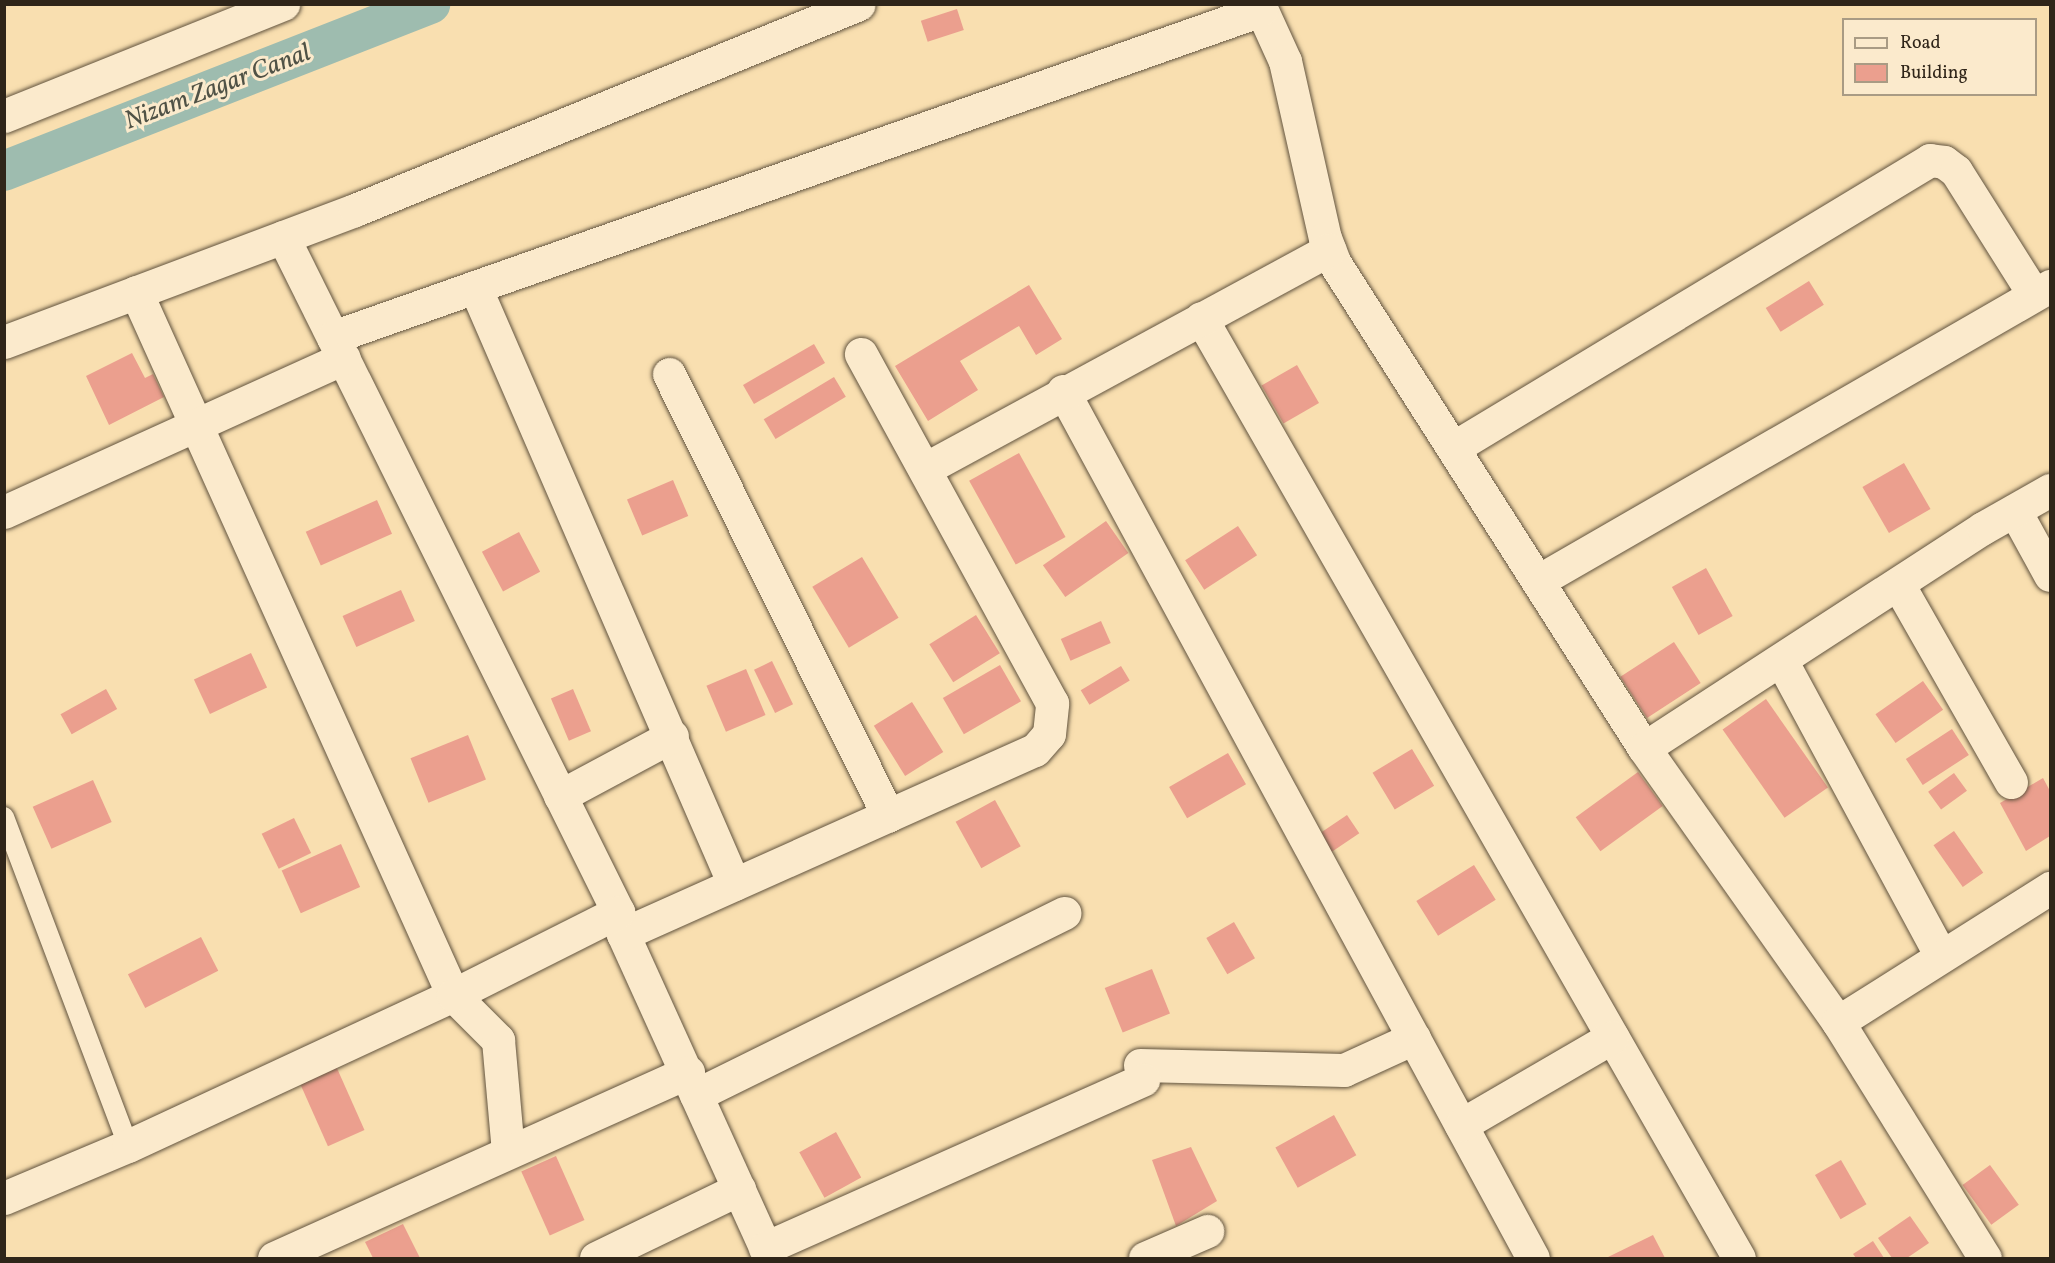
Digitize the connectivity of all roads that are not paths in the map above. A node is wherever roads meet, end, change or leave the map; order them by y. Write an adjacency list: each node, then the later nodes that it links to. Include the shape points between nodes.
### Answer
1 (284, 4): 4 (street)
2 (859, 4): 5 (street)
3 (1260, 7): 6 (street, via 1284,61); 7 (street)
4 (4, 116)
5 (283, 237): 9 (street); 12 (street)
6 (1329, 250): 10 (street); 17 (street)
7 (475, 287): 12 (street); 26 (street)
8 (2042, 291): 17 (street, via 1956,171 1944,162 1930,160); 23 (street)
9 (136, 292): 11 (street); 16 (street)
10 (1201, 318): 15 (street); 39 (street)
11 (4, 342)
12 (338, 348): 16 (street); 29 (street)
13 (861, 354): 18 (street)
14 (669, 374): 30 (street)
15 (1063, 391): 18 (street); 40 (street)
16 (194, 426): 21 (street); 37 (street)
17 (1453, 448): 23 (street)
18 (925, 469): 30 (street, via 1052,703 1054,717 1049,734 1035,750)
19 (2050, 489): 20 (street)
20 (2015, 511): 22 (street); 24 (street)
21 (4, 512)
22 (2050, 575)
23 (1538, 581): 27 (street)
24 (1898, 584): 25 (street); 28 (street)
25 (1781, 660): 27 (street); 36 (street)
26 (672, 736): 29 (street); 32 (street)
27 (1644, 748): 38 (street)
28 (2011, 782)
29 (560, 796): 35 (street)
30 (888, 816): 32 (street)
31 (4, 817): 43 (lane)
32 (734, 884): 35 (street)
33 (2050, 888): 36 (street)
34 (1064, 913): 41 (street)
35 (621, 923): 37 (street); 41 (street)
36 (1941, 956): 38 (street)
37 (453, 995): 43 (street); 44 (street, via 498,1040)
38 (1838, 1022): 54 (street)
39 (1612, 1037): 42 (street); 53 (street)
40 (1414, 1038): 42 (street); 48 (street, via 1344,1070 1142,1072)
41 (692, 1084): 44 (street); 45 (street)
42 (1461, 1125): 52 (street)
43 (128, 1146): 46 (street)
44 (508, 1152): 49 (street)
45 (739, 1189): 48 (street); 50 (street)
46 (4, 1198)
47 (1207, 1231): 51 (street)
48 (768, 1253)
49 (274, 1258)
50 (596, 1258)
51 (1145, 1258)
52 (1533, 1258)
53 (1739, 1258)
54 (1985, 1258)

